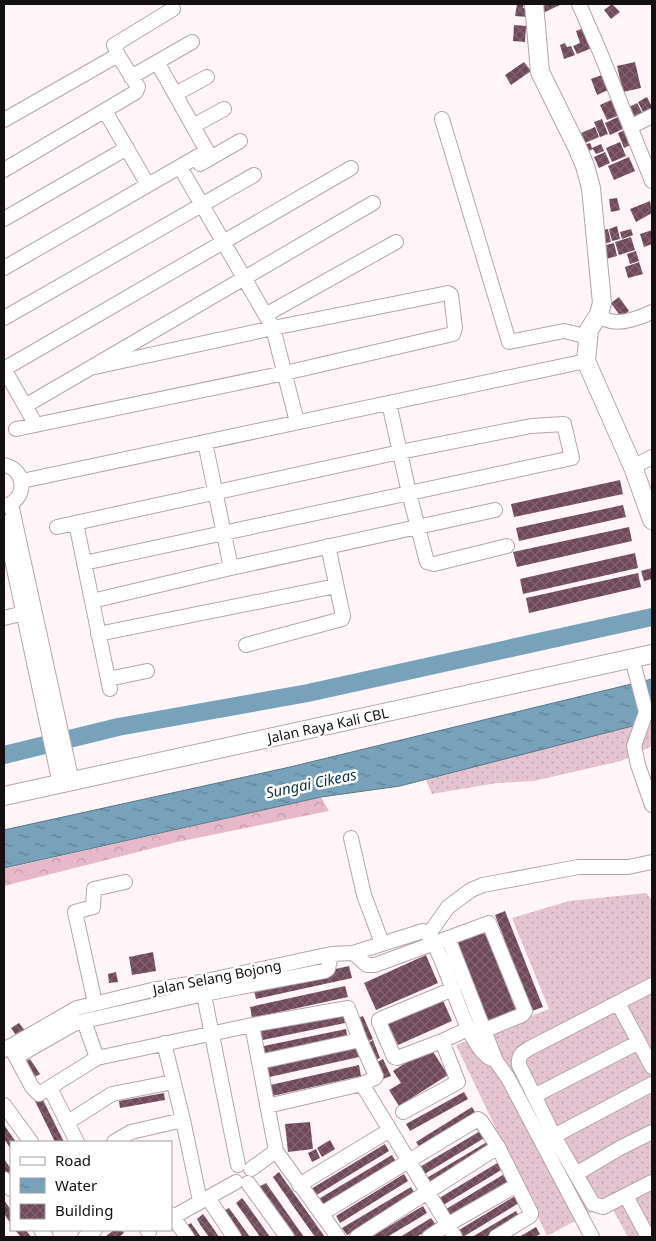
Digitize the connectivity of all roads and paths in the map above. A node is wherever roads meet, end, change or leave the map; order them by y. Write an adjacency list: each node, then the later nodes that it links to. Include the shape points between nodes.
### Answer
1 (534, 4): 35 (main road, via 540,72 580,154 590,188 602,303)
2 (579, 4): 16 (street)
3 (173, 9): 5 (street, via 115,43 113,46)
4 (192, 42): 6 (street)
5 (118, 55): 7 (street); 14 (street)
6 (157, 62): 7 (street); 9 (street)
7 (131, 77): 11 (street, via 138,87 136,92)
8 (207, 77): 9 (street)
9 (175, 94): 15 (street)
10 (224, 109): 15 (street)
11 (106, 110): 18 (street); 20 (street)
12 (652, 116): 16 (street)
13 (442, 119): 35 (street, via 509,342 564,332)
14 (4, 120)
15 (193, 126): 21 (street, via 207,151)
16 (630, 127): 23 (street)
17 (240, 141): 21 (street)
18 (127, 148): 24 (street); 27 (street)
19 (351, 168): 28 (street)
20 (4, 170)
21 (182, 170): 24 (street); 25 (street)
22 (254, 175): 25 (street)
23 (652, 181)
24 (148, 185): 30 (street)
25 (202, 204): 28 (street); 34 (street)
26 (373, 204): 31 (street)
27 (4, 219)
28 (224, 242): 31 (street); 39 (street)
29 (396, 242): 33 (street)
30 (4, 268)
31 (245, 278): 33 (street); 38 (street)
32 (652, 312): 35 (street, via 627,321 604,319)
33 (266, 314): 36 (street)
34 (4, 318)
35 (595, 322): 37 (main road)
36 (273, 328): 38 (street); 40 (street); 40 (street, via 448,293 451,295 454,334)
37 (586, 361): 41 (street); 50 (main road)
38 (90, 368): 42 (street)
39 (4, 369): 42 (street)
40 (286, 373): 43 (street); 44 (street)
41 (389, 402): 43 (street); 47 (street)
42 (25, 406): 44 (street)
43 (297, 422): 46 (street)
44 (36, 425): 45 (street)
45 (16, 429)
46 (205, 442): 51 (street); 52 (street)
47 (400, 452): 52 (street); 53 (street); 53 (street, via 532,426 564,424 572,458)
48 (652, 457): 50 (street)
49 (4, 465): 51 (street, via 17,472)
50 (633, 467): 56 (main road)
51 (22, 481): 54 (street, via 19,497)
52 (215, 493): 58 (street); 61 (street)
53 (409, 493): 60 (street); 61 (street)
54 (7, 505): 75 (street)
55 (495, 510): 60 (street)
56 (652, 520)
57 (4, 522): 68 (street)
58 (76, 523): 59 (street); 64 (street)
59 (57, 527)
60 (418, 527): 62 (street); 63 (street, via 426,560 431,564)
61 (224, 532): 64 (street); 65 (street)
62 (328, 546): 65 (street); 66 (street)
63 (507, 546)
64 (84, 563): 67 (street)
65 (231, 568): 67 (street)
66 (336, 586): 70 (street); 71 (street, via 344,617 341,620)
67 (92, 601): 70 (street)
68 (24, 613): 69 (street); 75 (street)
69 (4, 618)
70 (98, 634): 74 (street, via 109,684)
71 (246, 645)
72 (652, 654): 73 (main road, Jalan Raya Kali CBL)
73 (634, 662): 76 (main road, Jalan Raya Kali CBL); 78 (street, via 646,712 634,746)
74 (147, 671)
75 (48, 700): 76 (street)
76 (66, 783): 77 (main road, Jalan Raya Kali CBL)
77 (4, 796)
78 (652, 805)
79 (351, 838): 83 (street, via 364,895)
80 (652, 862): 82 (street, via 628,867 578,866 483,885 448,907)
81 (125, 882): 89 (street, via 94,889 93,907 75,912)
82 (438, 939): 83 (street, Jalan Selang Bojong, via 423,931); 84 (street, via 370,966); 87 (street); 94 (street); 94 (street, via 489,923 525,1010 522,1015)
83 (382, 943): 84 (street, Jalan Selang Bojong)
84 (353, 953): 86 (street, Jalan Selang Bojong, via 331,954)
85 (652, 985): 88 (street)
86 (202, 988): 89 (street, Jalan Selang Bojong, via 152,990); 90 (street); 93 (street)
87 (453, 989): 92 (street); 96 (street, via 379,1020 395,1058)
88 (618, 1002): 97 (street); 107 (street, via 521,1054 519,1065)
89 (95, 1004): 99 (street, Jalan Selang Bojong, via 77,1008)
90 (84, 1021): 99 (street); 100 (street)
91 (252, 1025): 93 (street); 95 (street, via 353,1007); 101 (street)
92 (468, 1029): 94 (street); 96 (street)
93 (212, 1034): 98 (street); 122 (street)
94 (483, 1037): 144 (street)
95 (360, 1040): 101 (street); 104 (street, via 376,1076)
96 (442, 1042): 110 (street, via 458,1082)
97 (639, 1042): 102 (street); 107 (street)
98 (164, 1043): 100 (street); 103 (street)
99 (10, 1051): 106 (street, via 36,1092 42,1093)
100 (96, 1058): 106 (street)
101 (259, 1062): 109 (street)
102 (652, 1067)
103 (173, 1082): 111 (street); 112 (street, via 112,1094)
104 (362, 1084): 109 (street); 113 (street)
105 (652, 1084): 115 (street)
106 (50, 1088): 112 (street)
107 (534, 1096): 115 (street)
108 (4, 1105): 116 (street)
109 (267, 1106): 120 (street)
110 (403, 1112)
111 (183, 1120): 118 (street, via 131,1132); 131 (street)
112 (68, 1122): 117 (street)
113 (390, 1130): 121 (street); 128 (street)
114 (652, 1132): 124 (street)
115 (554, 1136): 124 (street)
116 (30, 1141)
117 (78, 1141)
118 (116, 1141)
119 (498, 1147): 121 (street, via 478,1119); 127 (street); 129 (street)
120 (276, 1151): 123 (street); 128 (street)
121 (409, 1160): 129 (street); 132 (street)
122 (238, 1165): 123 (street, via 245,1164); 125 (street, via 232,1175)
123 (251, 1169): 125 (street, via 252,1177)
124 (576, 1174): 130 (street, via 598,1207)
125 (242, 1182): 131 (street); 138 (street)
126 (652, 1182): 130 (street)
127 (517, 1184): 134 (street); 143 (street, via 531,1214)
128 (300, 1185): 132 (street)
129 (428, 1191): 134 (street); 140 (street)
130 (626, 1196): 135 (street)
131 (204, 1200): 133 (street); 137 (street)
132 (321, 1214): 139 (street)
133 (172, 1216): 136 (street)
134 (447, 1224): 141 (street); 142 (street)
135 (649, 1233)
136 (187, 1237)
137 (234, 1237)
138 (287, 1237)
139 (338, 1237)
140 (357, 1237)
141 (429, 1237)
142 (455, 1237)
143 (496, 1237)
144 (592, 1237)

